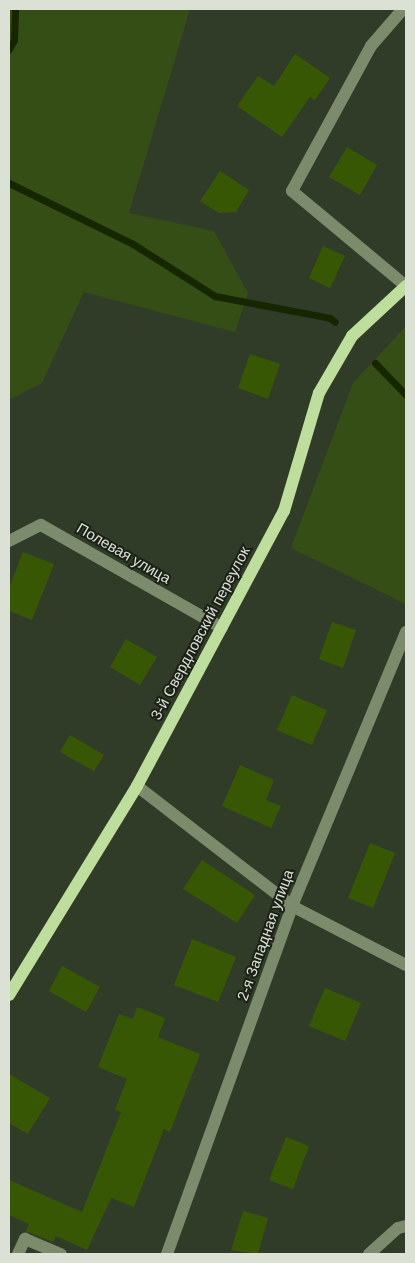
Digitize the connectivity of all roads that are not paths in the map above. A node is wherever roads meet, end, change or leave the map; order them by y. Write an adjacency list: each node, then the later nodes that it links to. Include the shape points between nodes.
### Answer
1 (403, 9): 2 (street, via 371,46 292,191)
2 (406, 286): 4 (main road, 3-й Свердловский переулок, via 352,336 319,393 284,511)
3 (9, 541): 4 (street, Полевая улица, via 41,525)
4 (222, 628): 6 (main road, 3-й Свердловский переулок)
5 (406, 632): 7 (street, 2-я Западная улица)
6 (137, 786): 7 (street); 9 (main road, 3-й Свердловский переулок)
7 (292, 906): 8 (street); 13 (street, 2-я Западная улица)
8 (406, 965)
9 (9, 995)
10 (406, 1226): 14 (street, via 398,1228)
11 (18, 1254): 12 (street, via 25,1239)
12 (61, 1254)
13 (167, 1254)
14 (369, 1254)

